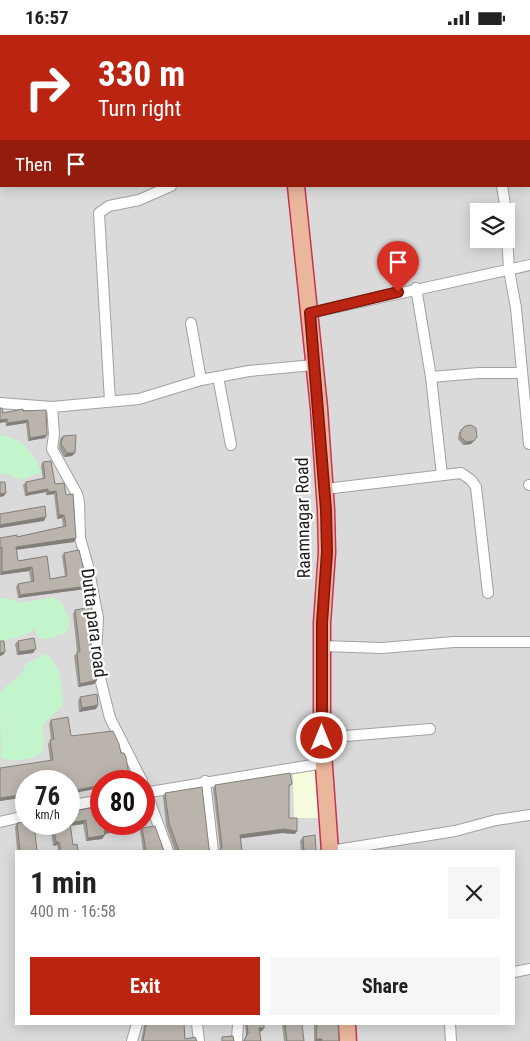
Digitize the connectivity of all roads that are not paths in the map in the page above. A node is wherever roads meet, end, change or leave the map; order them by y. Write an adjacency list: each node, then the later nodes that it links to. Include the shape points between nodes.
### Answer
1 (169, 187): 16 (street, via 139,200 109,206 99,213)
2 (296, 187): 9 (highway, Raamnagar Road)
3 (502, 187): 4 (street)
4 (505, 203)
5 (508, 248): 7 (street)
6 (530, 265): 7 (street)
7 (509, 270): 8 (street); 12 (street)
8 (416, 288): 9 (street); 14 (street)
9 (310, 313): 11 (highway, Raamnagar Road)
10 (191, 323): 15 (street)
11 (314, 365): 13 (street); 22 (highway, Raamnagar Road)
12 (522, 373): 14 (street); 19 (street)
13 (218, 377): 15 (street); 20 (street)
14 (431, 377): 21 (street)
15 (201, 380): 16 (street, via 148,397)
16 (110, 401): 18 (street)
17 (0, 403): 18 (street)
18 (52, 407): 29 (street, Dutta para road, via 52,449 79,503 80,538 98,618 96,656 110,718)
19 (529, 444)
20 (231, 445)
21 (442, 475): 22 (street); 23 (street, via 461,473 476,487)
22 (325, 489): 25 (highway, Raamnagar Road, via 327,552)
23 (488, 593)
24 (530, 642): 25 (street)
25 (322, 646): 27 (highway, Raamnagar Road)
26 (430, 729): 27 (street)
27 (322, 738): 28 (highway, Raamnagar Road)
28 (324, 763): 30 (street); 38 (highway, Raamnagar Road)
29 (136, 770)
30 (205, 781): 31 (street); 37 (street)
31 (155, 788)
32 (530, 815): 39 (street)
33 (155, 817): 36 (street)
34 (15, 819): 35 (street)
35 (0, 822)
36 (168, 850)
37 (213, 850)
38 (330, 850)
39 (336, 850)
40 (530, 969): 41 (street)
41 (515, 972)
42 (136, 1025): 47 (street)
43 (197, 1025): 48 (street)
44 (238, 1025): 49 (street)
45 (347, 1025): 50 (highway)
46 (450, 1025): 51 (street)
47 (132, 1041)
48 (199, 1041)
49 (237, 1041)
50 (348, 1041)
51 (451, 1041)

